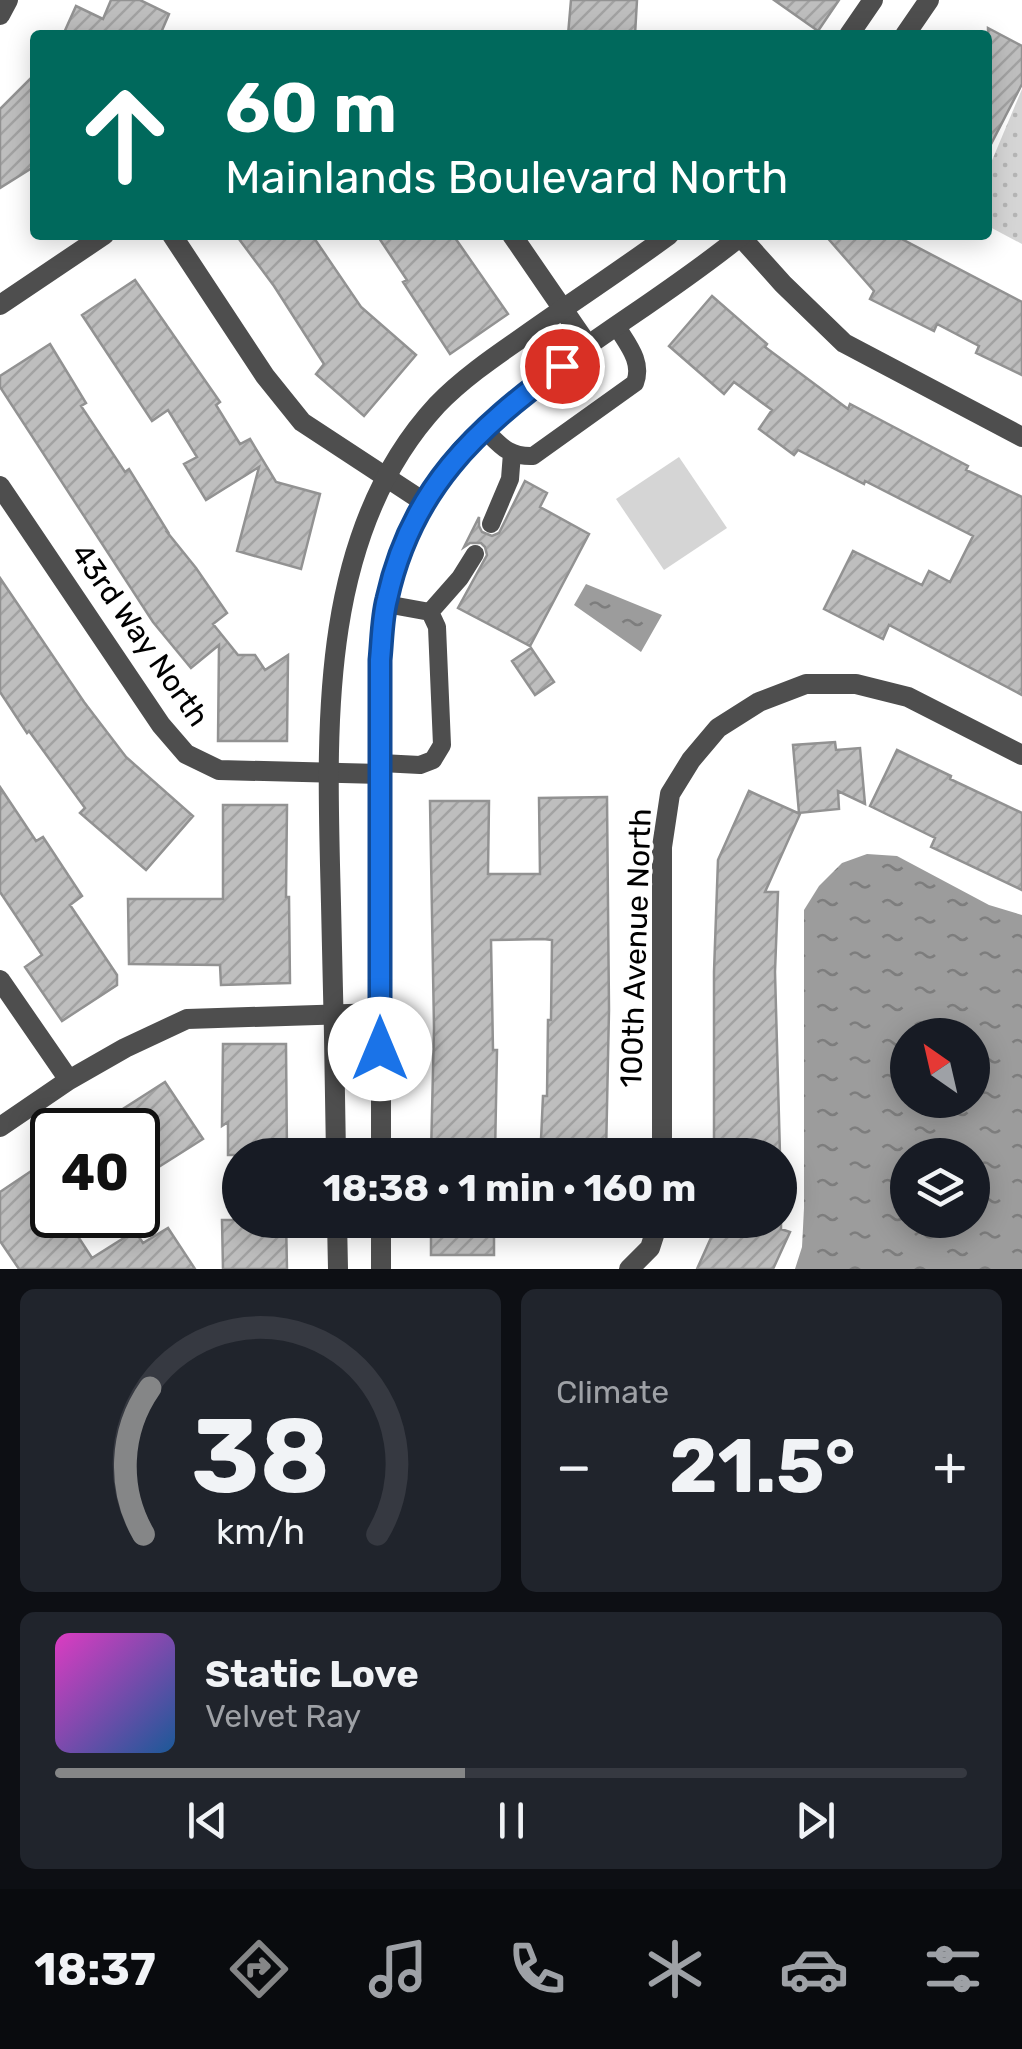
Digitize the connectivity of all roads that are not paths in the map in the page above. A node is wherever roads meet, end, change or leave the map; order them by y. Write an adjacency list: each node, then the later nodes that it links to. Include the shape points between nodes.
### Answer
1 (8, 0): 4 (street)
2 (873, 0): 5 (street)
3 (929, 0): 6 (street)
4 (0, 15)
5 (852, 30)
6 (908, 30)
7 (97, 240): 13 (street)
8 (175, 240): 20 (street, via 302,422)
9 (515, 240): 14 (street)
10 (662, 240): 14 (street)
11 (735, 240): 15 (street)
12 (745, 240): 18 (street, via 844,344)
13 (0, 305)
14 (562, 309): 16 (street); 20 (street, via 438,404)
15 (617, 327): 16 (street); 19 (lane, via 637,360 635,383 533,456)
16 (588, 347): 17 (street)
17 (484, 429): 19 (lane); 22 (street)
18 (1022, 437)
19 (512, 453): 23 (lane, via 510,479)
20 (386, 477): 22 (street); 29 (street, via 363,528 337,631)
21 (0, 486): 29 (street, 43rd Way North, via 186,754 219,770)
22 (424, 502): 25 (street, via 400,550)
23 (491, 524)
24 (475, 554): 26 (lane)
25 (386, 604): 26 (lane); 28 (street)
26 (430, 612): 28 (lane, via 438,626 442,745 433,760)
27 (1022, 755): 37 (street, 100th Avenue North, via 908,697 856,684 806,684 718,728 670,794 662,848)
28 (381, 769): 29 (street, 43rd Way North); 31 (street)
29 (328, 772): 32 (street)
30 (0, 980): 33 (street)
31 (380, 1013): 32 (street); 36 (street)
32 (334, 1014): 33 (street, via 187,1020); 35 (street)
33 (69, 1080): 34 (street)
34 (0, 1127)
35 (336, 1138)
36 (380, 1138)
37 (662, 1138)
38 (337, 1238): 41 (street)
39 (381, 1238): 42 (street)
40 (653, 1238): 43 (street)
41 (338, 1269)
42 (381, 1269)
43 (629, 1269)

